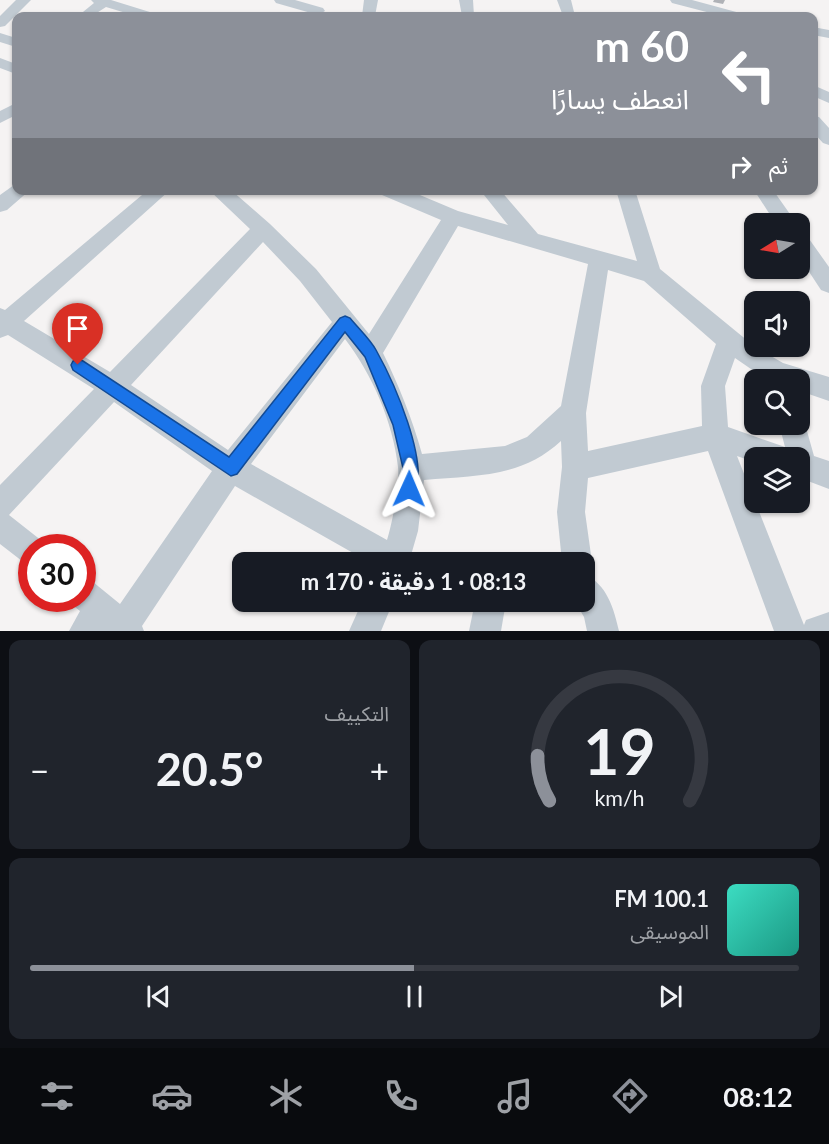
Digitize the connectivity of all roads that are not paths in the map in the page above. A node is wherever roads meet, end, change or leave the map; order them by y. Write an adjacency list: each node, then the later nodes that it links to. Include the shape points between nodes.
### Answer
1 (24, 0): 9 (street)
2 (281, 0): 7 (street)
3 (677, 0): 8 (street)
4 (101, 1): 5 (street); 6 (street)
5 (89, 12)
6 (135, 12)
7 (310, 12)
8 (720, 12)
9 (0, 23)
10 (818, 127): 11 (street)
11 (829, 139)
12 (14, 195): 19 (street)
13 (155, 195): 29 (street)
14 (224, 195): 22 (street)
15 (401, 195): 21 (street)
16 (493, 195): 23 (street)
17 (627, 195): 26 (street)
18 (767, 195): 20 (street)
19 (0, 206)
20 (779, 213)
21 (453, 217): 23 (street); 31 (street)
22 (263, 229): 28 (street, via 308,275); 34 (street)
23 (530, 238): 25 (street)
24 (810, 256): 27 (street)
25 (598, 260): 26 (street); 36 (street)
26 (651, 274): 30 (street)
27 (829, 284)
28 (345, 322): 31 (street); 40 (street)
29 (2, 323): 34 (street)
30 (729, 341): 32 (street); 37 (street, via 712,386)
31 (370, 353): 41 (street, via 401,425)
32 (767, 369)
33 (810, 383): 35 (street)
34 (113, 387): 40 (street); 42 (street)
35 (829, 389)
36 (573, 413): 39 (street); 41 (street, via 536,446 505,459)
37 (716, 436): 38 (street); 39 (street); 56 (street)
38 (749, 447)
39 (576, 467): 47 (street, via 571,512)
40 (231, 468): 45 (street); 51 (street)
41 (412, 468): 46 (street)
42 (0, 505)
43 (0, 526): 44 (street)
44 (18, 540)
45 (378, 552)
46 (398, 552)
47 (576, 552)
48 (595, 605): 55 (street)
49 (374, 612): 53 (street)
50 (489, 612): 54 (street)
51 (104, 618)
52 (829, 628): 57 (street)
53 (365, 631)
54 (485, 631)
55 (603, 631)
56 (790, 631)
57 (817, 631)

